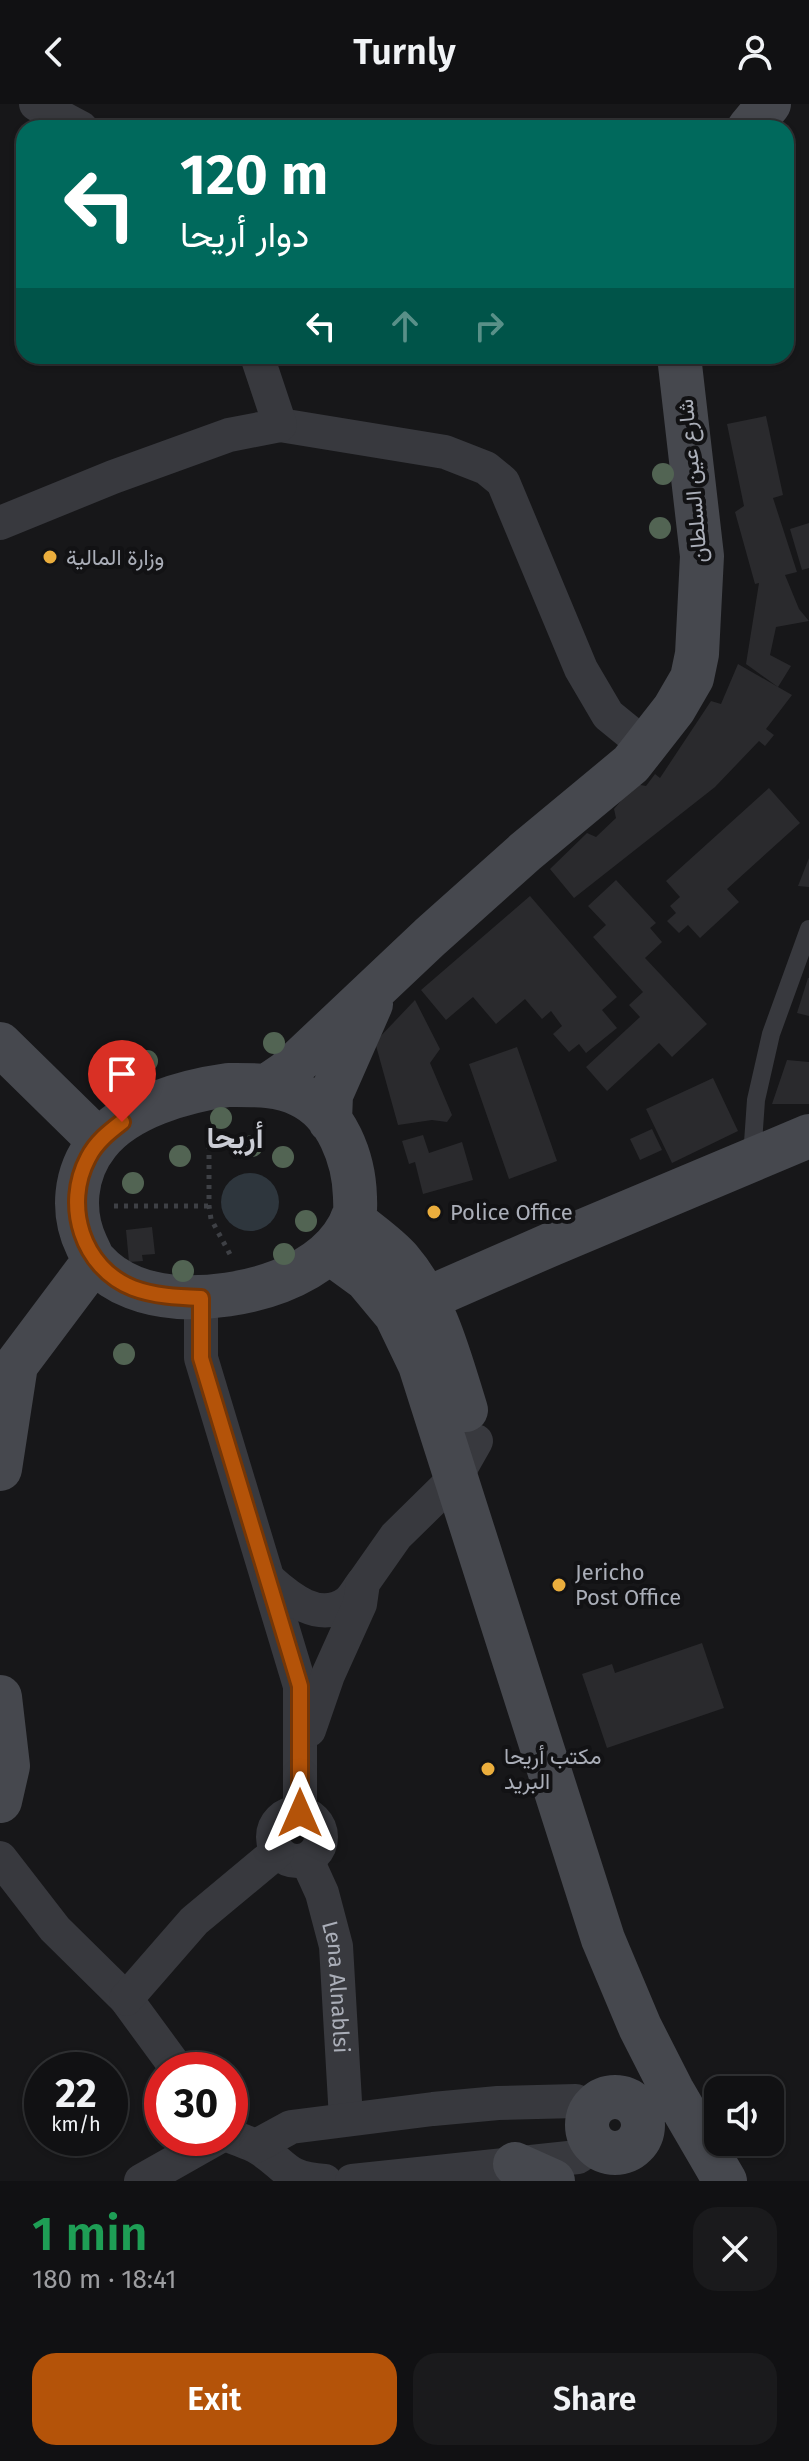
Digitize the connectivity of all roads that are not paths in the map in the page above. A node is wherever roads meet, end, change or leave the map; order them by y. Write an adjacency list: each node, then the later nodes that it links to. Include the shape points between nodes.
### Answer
1 (36, 104): 3 (street)
2 (769, 104): 4 (main road)
3 (66, 120)
4 (756, 120)
5 (260, 364): 7 (street)
6 (680, 364): 9 (main road, شارع عين السلطان, via 702,556 697,654 692,678)
7 (280, 425): 8 (street, via 229,435); 9 (street, via 445,452 486,468 503,482 581,669 608,715)
8 (0, 523)
9 (646, 746): 11 (main road, شارع عين السلطان)
10 (809, 929): 17 (lane, via 771,1034 756,1100)
11 (380, 984): 13 (main road, شارع عين السلطان); 14 (main road, via 331,1095)
12 (0, 1044): 16 (main road)
13 (267, 1086): 14 (main road, via 301,1095); 16 (main road, via 196,1090 156,1104)
14 (330, 1121): 18 (main road, via 349,1155 355,1183 356,1212)
15 (809, 1136): 17 (main road)
16 (99, 1141): 19 (main road, via 79,1182 77,1206)
17 (752, 1160): 21 (main road)
18 (341, 1236): 20 (main road, via 295,1276); 21 (main road, via 366,1279)
19 (94, 1261): 20 (main road, via 132,1288); 23 (main road, via 16,1365)
20 (201, 1298): 24 (street, via 201,1358)
21 (411, 1307): 22 (main road, via 420,1365)
22 (465, 1459): 25 (street, via 396,1536); 33 (main road, via 630,1937 673,2036)
23 (0, 1469)
24 (269, 1580): 25 (street, via 291,1600 330,1610 348,1603); 27 (street, via 300,1686)
25 (363, 1583): 27 (street, via 360,1604)
26 (0, 1697): 28 (main road, via 8,1766)
27 (300, 1756): 29 (street, via 300,1813 314,1820 321,1833 319,1849)
28 (0, 1801)
29 (292, 1856): 31 (street, via 194,1921); 35 (street, Lena Alnablsi, via 322,1893 336,1946)
30 (0, 1858): 31 (street, via 55,1929)
31 (126, 1999): 32 (street)
32 (165, 2052)
33 (669, 2092): 34 (main road); 38 (main road, via 642,2119 635,2144); 46 (main road)
34 (704, 2108)
35 (346, 2119): 36 (street); 38 (street, via 498,2103)
36 (248, 2140)
37 (248, 2145): 44 (street, via 287,2172)
38 (578, 2152): 45 (street)
39 (248, 2154): 43 (street)
40 (185, 2156): 42 (street)
41 (744, 2156): 47 (main road)
42 (141, 2181)
43 (259, 2181)
44 (325, 2181)
45 (352, 2181)
46 (725, 2181)
47 (759, 2181)

